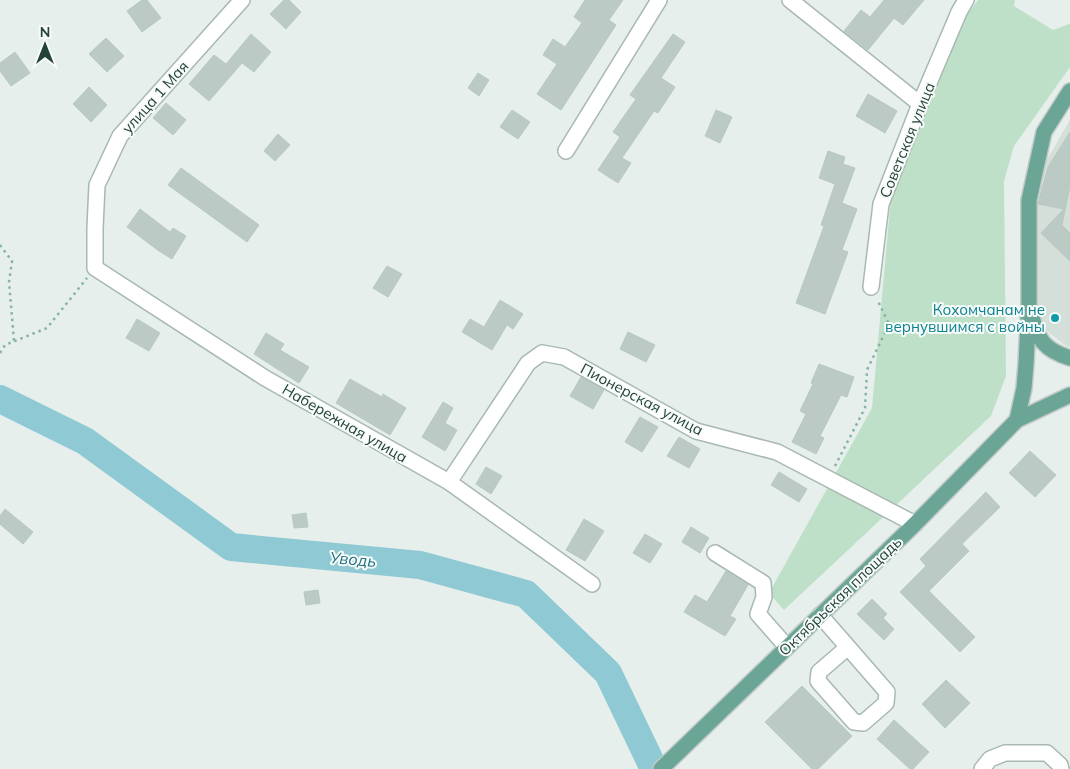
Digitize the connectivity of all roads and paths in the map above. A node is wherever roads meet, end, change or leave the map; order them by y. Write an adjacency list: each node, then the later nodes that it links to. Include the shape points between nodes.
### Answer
1 (242, 0): 9 (street, улица 1 Мая, via 120,136 97,185)
2 (659, 0): 7 (street)
3 (790, 0): 6 (street)
4 (966, 0): 6 (street, Советская улица)
5 (1070, 91): 11 (main road, via 1044,132 1030,200)
6 (920, 104): 10 (street, Советская улица, via 881,204)
7 (566, 151)
8 (0, 245): 12 (path, via 12,261 9,282)
9 (96, 268): 12 (path, via 47,328); 18 (street, Набережная улица, via 265,378)
10 (871, 286): 17 (path, via 889,324 867,370 865,408)
11 (1029, 302): 14 (main road, via 1034,325 1045,346); 16 (main road, via 1024,388)
12 (14, 342): 13 (path, via 5,345)
13 (0, 353)
14 (1070, 358)
15 (1070, 395): 16 (main road)
16 (1017, 420): 19 (main road, Октябрьская площадь)
17 (828, 479): 18 (street, Пионерская улица, via 777,452 696,431 564,357 542,352 528,363); 19 (street, Пионерская улица)
18 (449, 482): 21 (street, Набережная улица)
19 (915, 524): 22 (main road, Октябрьская площадь)
20 (715, 553): 23 (street, via 763,583 764,597 758,614)
21 (592, 584)
22 (820, 615): 23 (main road, Октябрьская площадь); 24 (street)
23 (787, 647): 25 (main road, Октябрьская площадь)
24 (848, 647): 24 (street, via 887,692 886,703 862,723 854,722 818,681 819,672)
25 (661, 769)
26 (982, 769): 27 (street, via 990,759 1005,753 1047,753 1060,765)
27 (1060, 769)

